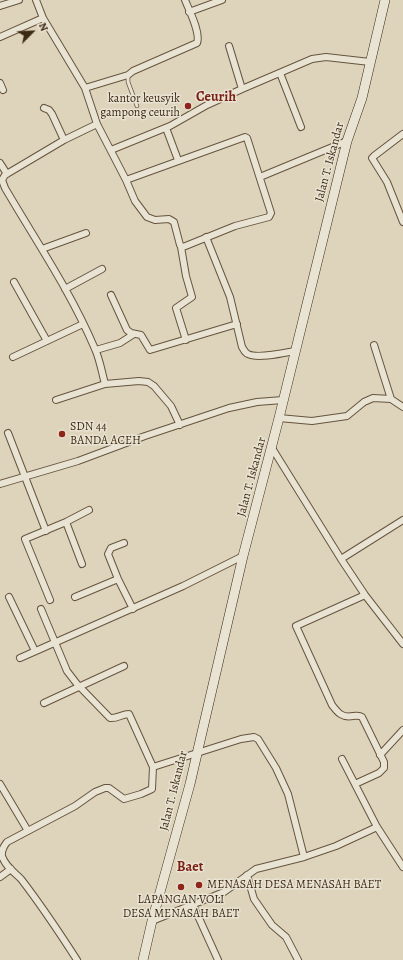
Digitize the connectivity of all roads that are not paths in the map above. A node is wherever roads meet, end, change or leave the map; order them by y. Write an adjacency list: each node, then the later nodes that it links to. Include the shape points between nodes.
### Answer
1 (19, 0): 6 (street)
2 (36, 0): 8 (street)
3 (185, 0): 7 (street)
4 (222, 0): 7 (street)
5 (385, 0): 11 (street, Jalan T. Iskandar)
6 (0, 6)
7 (189, 12): 13 (street, via 198,36 197,43 133,71)
8 (43, 18): 9 (street); 15 (street)
9 (0, 37)
10 (229, 46): 16 (street)
11 (370, 62): 12 (street, via 326,57); 25 (street, Jalan T. Iskandar, via 362,98)
12 (280, 73): 16 (street); 21 (street)
13 (128, 76): 15 (street); 18 (lane)
14 (0, 83): 17 (street)
15 (85, 88): 20 (street)
16 (242, 89): 22 (street)
17 (3, 90)
18 (137, 106)
19 (44, 108): 24 (street, via 51,112)
20 (97, 124): 24 (street); 26 (street)
21 (300, 127)
22 (166, 128): 26 (street); 27 (street)
23 (403, 134): 32 (street, via 372,158 387,182)
24 (64, 140): 29 (street)
25 (347, 141): 30 (street); 48 (street, Jalan T. Iskandar)
26 (111, 150): 31 (street)
27 (178, 160): 30 (street, via 245,137); 31 (street)
28 (0, 163): 29 (street)
29 (4, 176): 36 (street, via 2,180 5,188)
30 (260, 176): 34 (street, via 271,213)
31 (126, 180): 35 (street, via 135,201 147,217 154,220 169,219 174,222)
32 (403, 222)
33 (86, 233): 36 (street)
34 (206, 237): 35 (street); 42 (street, via 230,297)
35 (181, 247): 44 (street, via 192,297 176,308)
36 (42, 249): 39 (street)
37 (102, 269): 39 (street)
38 (14, 282): 45 (street)
39 (65, 289): 41 (street)
40 (111, 295): 43 (street, via 127,330)
41 (83, 324): 45 (street); 47 (street)
42 (237, 324): 44 (street); 48 (street, via 242,347 249,355 269,356)
43 (134, 334): 44 (street, via 141,335 150,350); 47 (street, via 120,343)
44 (186, 340)
45 (47, 341): 49 (street)
46 (374, 345): 51 (street)
47 (96, 350): 50 (street)
48 (295, 351): 53 (street, Jalan T. Iskandar)
49 (13, 357)
50 (105, 384): 52 (street); 56 (street, via 148,382 171,406)
51 (391, 399): 54 (street); 55 (street, via 368,399 347,416 312,421)
52 (56, 400)
53 (283, 400): 55 (street, Jalan T. Iskandar); 56 (street, via 229,408)
54 (403, 407)
55 (280, 418): 58 (street, Jalan T. Iskandar)
56 (180, 425): 59 (street, via 78,461)
57 (8, 433): 59 (street)
58 (272, 448): 66 (street, Jalan T. Iskandar); 67 (street)
59 (25, 476): 60 (street); 64 (street)
60 (0, 484)
61 (89, 510): 63 (street)
62 (403, 520): 67 (street)
63 (66, 522): 64 (street); 68 (street)
64 (46, 531): 73 (street, via 25,539)
65 (124, 543): 69 (street, via 111,548 108,554)
66 (243, 556): 75 (street); 84 (street, Jalan T. Iskandar)
67 (341, 559): 70 (street)
68 (82, 564)
69 (118, 579): 72 (street); 75 (street)
70 (365, 595): 77 (street); 85 (street, via 296,627 332,705 345,717 362,717)
71 (9, 597): 78 (street)
72 (75, 597)
73 (50, 600)
74 (41, 609): 76 (street)
75 (133, 609): 76 (street)
76 (54, 643): 78 (street); 81 (street, via 67,670)
77 (403, 644)
78 (35, 651): 79 (street)
79 (20, 658)
80 (124, 666): 81 (street)
81 (80, 687): 82 (street); 87 (street, via 110,718 130,714)
82 (44, 703)
83 (403, 730): 85 (street)
84 (196, 753): 87 (street); 93 (street, via 241,739 258,739 288,794); 99 (street, Jalan T. Iskandar, via 190,784)
85 (380, 755): 89 (street, via 384,768)
86 (342, 759): 89 (street)
87 (152, 767): 91 (street, via 152,789 124,798 105,788)
88 (0, 784): 91 (street)
89 (355, 784): 90 (street)
90 (377, 827): 93 (street); 94 (street)
91 (28, 832): 92 (street, via 7,842)
92 (1, 857): 95 (street)
93 (304, 857): 96 (street, via 256,869)
94 (403, 867)
95 (11, 869): 97 (street); 100 (street, via 53,923)
96 (247, 875): 98 (street, via 224,892); 103 (street, via 254,899 272,925 286,937)
97 (0, 877)
98 (193, 905): 99 (street); 102 (street)
99 (152, 921): 101 (street, Jalan T. Iskandar)
100 (77, 960)
101 (143, 960)
102 (218, 960)
103 (298, 960)

